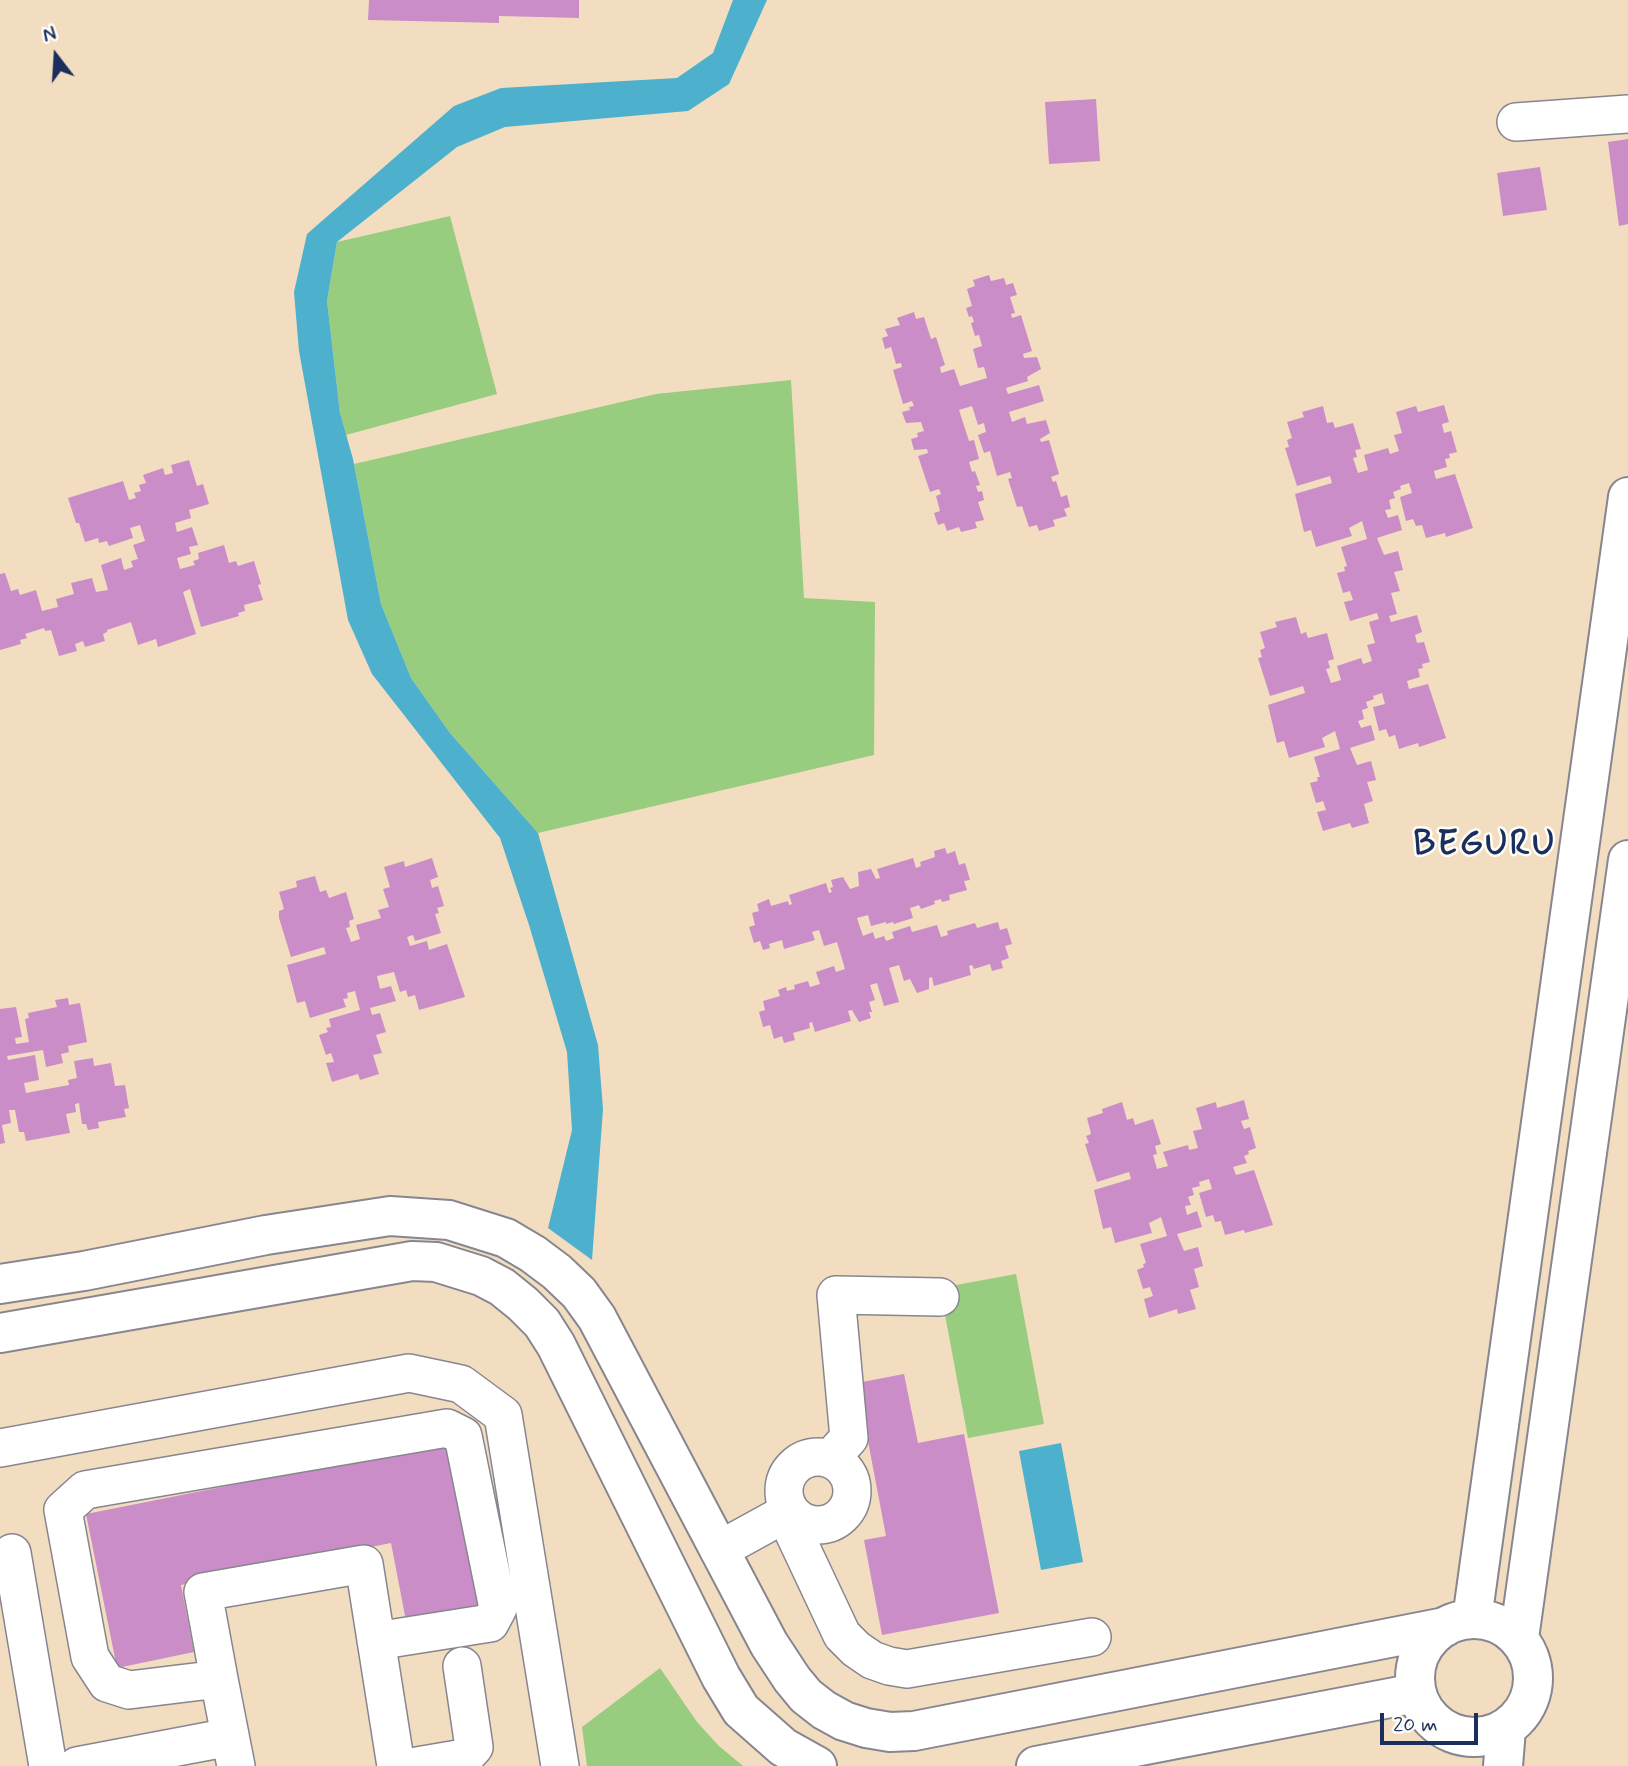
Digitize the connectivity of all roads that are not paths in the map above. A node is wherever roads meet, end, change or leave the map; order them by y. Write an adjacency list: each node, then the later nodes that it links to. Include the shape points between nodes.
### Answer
1 (1628, 114): 2 (street)
2 (1516, 122)
3 (1628, 497): 15 (main road)
4 (1628, 860): 17 (main road)
5 (84, 1271): 6 (main road); 8 (main road); 13 (main road, via 390,1216 449,1220 506,1238 557,1272 597,1318)
6 (0, 1284)
7 (940, 1297): 11 (street, via 836,1295 849,1438)
8 (96, 1316): 9 (main road); 21 (main road, via 412,1261 459,1268 502,1287 533,1313 556,1345)
9 (0, 1333)
10 (0, 1448): 31 (street, via 410,1373 461,1384 502,1415)
11 (830, 1459): 12 (street, via 809,1458 791,1471 784,1492); 12 (street, via 847,1473 851,1483 853,1494 843,1515 834,1522 811,1525)
12 (790, 1511): 13 (street); 16 (street, via 794,1533 842,1635 872,1660 907,1669)
13 (719, 1550): 19 (main road)
14 (12, 1553): 27 (street)
15 (1459, 1623): 17 (main road, via 1497,1624); 19 (main road, via 914,1731 890,1732 844,1721 824,1710 806,1696); 23 (main road, via 1427,1641 1415,1672)
16 (1092, 1637)
17 (1519, 1638): 24 (main road, via 1531,1661 1533,1686)
18 (376, 1641): 22 (street, via 364,1564 203,1592); 22 (street, via 490,1623 498,1608 463,1436 447,1428 85,1490 62,1510 90,1657 107,1683 129,1689); 29 (street)
19 (769, 1644): 21 (main road)
20 (462, 1666): 30 (street, via 474,1747 464,1758)
21 (721, 1677): 32 (main road, via 741,1710 761,1729)
22 (219, 1679): 26 (street)
23 (1416, 1693): 25 (main road); 33 (main road)
24 (1505, 1747): 25 (main road, via 1490,1736)
25 (1448, 1749)
26 (233, 1752): 28 (street)
27 (48, 1766)
28 (77, 1766)
29 (396, 1766)
30 (417, 1766)
31 (560, 1766)
32 (817, 1766)
33 (1036, 1766)

